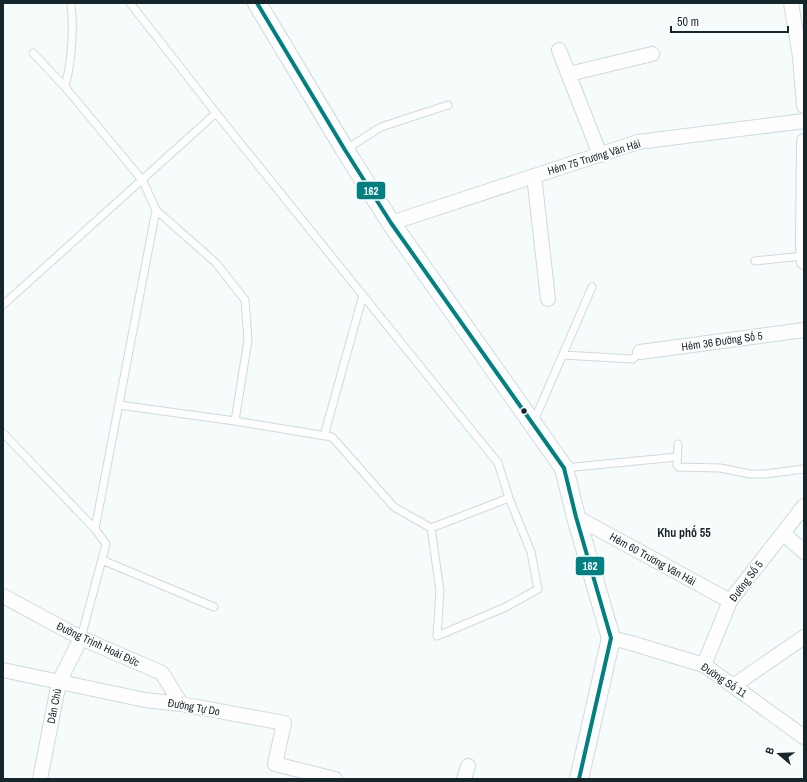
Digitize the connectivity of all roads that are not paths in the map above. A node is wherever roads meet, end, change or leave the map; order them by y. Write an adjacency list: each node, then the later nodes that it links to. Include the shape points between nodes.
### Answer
1 (71, 3): 9 (lane, via 73,31)
2 (130, 3): 12 (lane)
3 (791, 3): 11 (street, via 800,57)
4 (259, 4): 15 (street)
5 (559, 50): 8 (street)
6 (34, 53): 9 (lane)
7 (652, 54): 8 (street)
8 (569, 74): 16 (street)
9 (65, 87): 18 (lane)
10 (448, 105): 15 (lane, via 381,127)
11 (804, 106)
12 (216, 113): 18 (lane); 24 (lane)
13 (804, 121): 16 (street, Hẻm 75 Trương Văn Hải, via 638,142)
14 (804, 142): 21 (street)
15 (345, 150): 20 (street)
16 (600, 155): 17 (street, Hẻm 75 Trương Văn Hải)
17 (534, 176): 20 (street, Hẻm 75 Trương Văn Hải); 25 (street)
18 (143, 180): 19 (lane); 26 (lane)
19 (156, 210): 30 (lane); 31 (lane, via 216,263 245,300 248,340)
20 (391, 223): 32 (street)
21 (804, 259): 22 (lane)
22 (755, 261)
23 (592, 287): 29 (lane)
24 (363, 295): 34 (lane); 39 (lane, via 498,463)
25 (548, 299)
26 (3, 305)
27 (804, 330): 28 (street, Hẻm 36 Đường Số 5)
28 (640, 352): 29 (lane, via 633,359)
29 (563, 355): 32 (lane)
30 (119, 405): 31 (lane); 43 (lane)
31 (235, 421): 34 (lane)
32 (533, 423): 37 (street)
33 (3, 434): 43 (lane)
34 (324, 436): 42 (lane, via 332,437 394,507)
35 (678, 444): 36 (lane)
36 (677, 458): 37 (lane); 38 (lane, via 678,467 720,468 750,474)
37 (564, 468): 41 (street)
38 (804, 469)
39 (509, 498): 42 (lane); 42 (lane, via 531,552 538,589 506,607 437,636 440,591)
40 (804, 506): 44 (street, Đường Số 5)
41 (576, 517): 48 (street, Hẻm 60 Trương Văn Hải); 52 (street)
42 (431, 528)
43 (95, 529): 46 (lane, via 106,544)
44 (783, 533): 45 (street); 48 (street, Đường Số 5)
45 (804, 552)
46 (102, 560): 49 (lane); 51 (lane)
47 (3, 596): 51 (street, Đường Trịnh Hoài Đức)
48 (730, 601): 53 (street, Đường Số 5)
49 (214, 607)
50 (804, 637): 56 (street)
51 (81, 638): 55 (street, Dân Chủ); 57 (street, Đường Trịnh Hoài Đức, via 162,673)
52 (611, 638): 53 (street, Đường Số 11); 61 (street)
53 (704, 665): 56 (street, Đường Số 11)
54 (3, 670): 55 (street, Đường Tự Do)
55 (59, 682): 57 (street, Đường Tự Do, via 145,700); 59 (street, Dân Chủ)
56 (733, 686): 58 (street, Đường Số 11)
57 (181, 704): 60 (street, Đường Tự Do, via 284,724 275,764)
58 (804, 737)
59 (40, 779)
60 (335, 779)
61 (579, 779)

